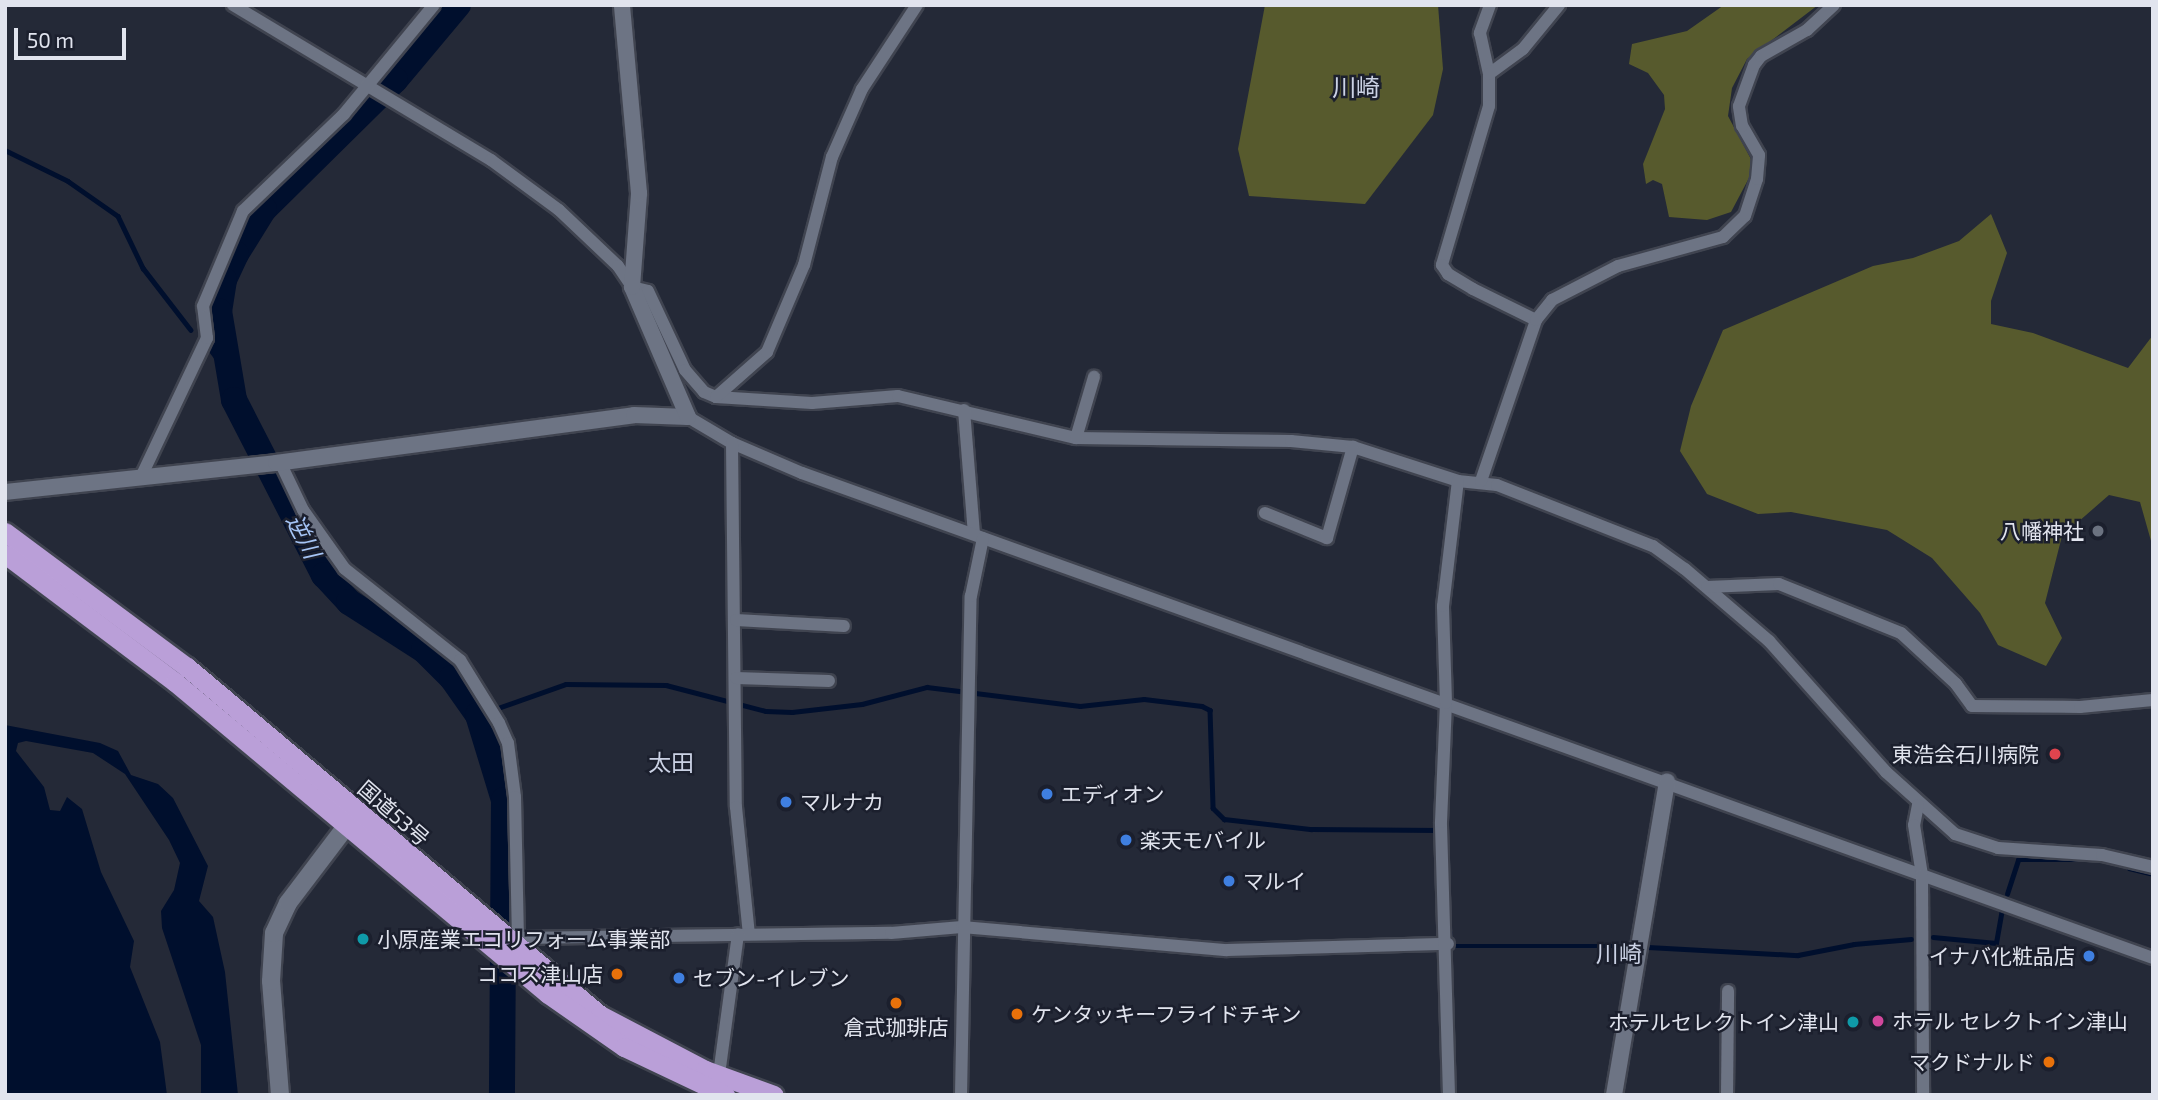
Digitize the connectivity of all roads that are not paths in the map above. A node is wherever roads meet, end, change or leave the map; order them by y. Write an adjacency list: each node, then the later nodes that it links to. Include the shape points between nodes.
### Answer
1 (233, 5): 9 (street)
2 (434, 5): 9 (street)
3 (622, 5): 10 (street, via 639,192)
4 (918, 5): 13 (street, via 862,89 832,157 804,265 766,352)
5 (1490, 5): 8 (street, via 1480,33)
6 (1559, 5): 8 (street, via 1523,49)
7 (1835, 5): 11 (street, via 1754,65 1739,106 1742,126 1759,156 1745,216 1723,237 1618,265 1568,289)
8 (1489, 74): 11 (street, via 1489,106 1442,265 1456,279)
9 (369, 87): 10 (street, via 491,160 559,211 618,266); 20 (street, via 243,211 203,306 207,338)
10 (632, 287): 13 (street, via 648,291 685,370 704,392); 15 (street)
11 (1536, 320): 22 (street)
12 (1094, 377): 16 (street)
13 (716, 397): 14 (street, via 812,402 898,396)
14 (964, 410): 16 (street); 26 (street)
15 (688, 416): 17 (street); 19 (street, via 634,415)
16 (1076, 438): 18 (street, via 1291,441)
17 (732, 443): 26 (street); 29 (street)
18 (1353, 447): 21 (street); 24 (street, via 1326,538)
19 (278, 462): 20 (street); 42 (street, via 303,510 345,569 460,660 499,723 508,743 515,797)
20 (141, 477): 23 (street)
21 (1458, 481): 22 (street); 34 (street, via 1443,606)
22 (1481, 481): 28 (street, via 1653,546)
23 (5, 492)
24 (1265, 513)
25 (5, 532): 37 (highway, 国道53号, via 187,667)
26 (979, 536): 34 (street); 40 (street, via 971,596)
27 (5, 554): 37 (highway, 国道53号)
28 (1707, 587): 33 (street, via 1779,584 1901,633 1956,684 1972,706 2080,707); 36 (street, via 1769,641)
29 (736, 620): 30 (street); 31 (street)
30 (844, 626)
31 (736, 677): 32 (street); 41 (street, via 736,807)
32 (830, 681)
33 (2153, 700)
34 (1446, 703): 35 (street); 43 (street, via 1441,822)
35 (1667, 781): 39 (street); 51 (street)
36 (1918, 805): 38 (street, via 1955,834 1984,845 2102,855); 39 (street, via 1914,825)
37 (352, 819): 42 (highway, 国道53号); 46 (highway, 国道53号, via 519,970 624,1047); 47 (main road, via 288,903 274,933 271,981)
38 (2153, 867)
39 (1922, 876): 44 (street); 53 (street)
40 (962, 927): 41 (street, via 891,933); 43 (street, via 1227,950); 49 (street)
41 (743, 934): 42 (street); 46 (street, via 724,1008)
42 (518, 944): 46 (highway, 国道53号, via 600,1015)
43 (1448, 944): 50 (street)
44 (2153, 958)
45 (1728, 991): 52 (street)
46 (720, 1087): 48 (highway, 国道53号)
47 (280, 1095)
48 (774, 1095)
49 (961, 1095)
50 (1449, 1095)
51 (1614, 1095)
52 (1727, 1095)
53 (1923, 1095)

